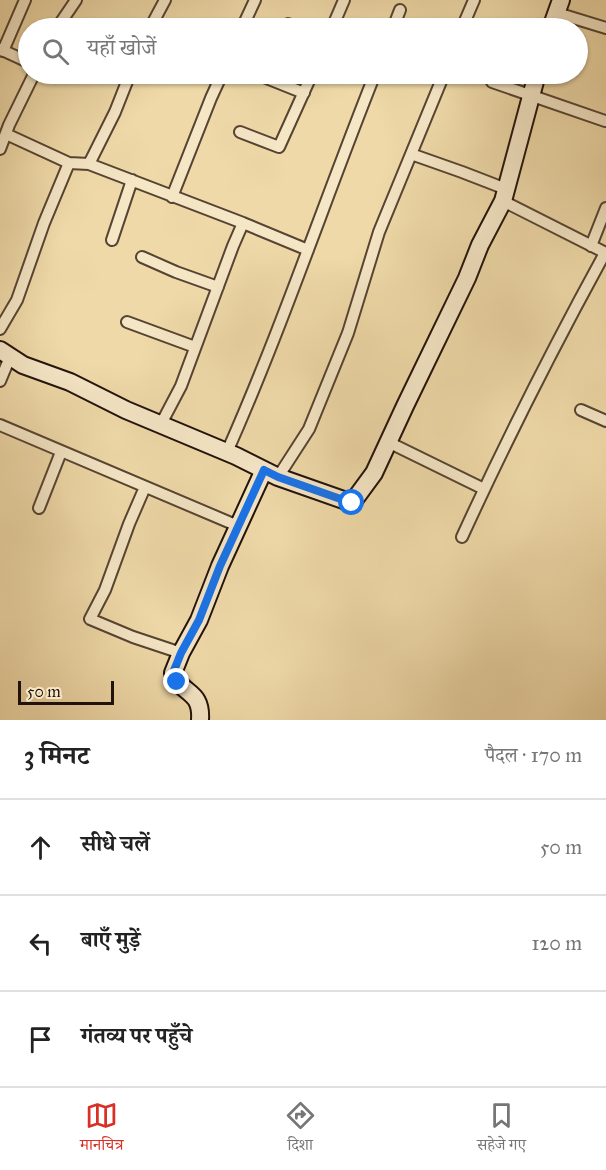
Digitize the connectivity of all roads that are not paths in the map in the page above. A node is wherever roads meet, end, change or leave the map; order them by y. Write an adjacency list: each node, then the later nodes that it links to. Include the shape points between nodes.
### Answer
1 (25, 0): 16 (street)
2 (76, 0): 8 (street)
3 (165, 0): 9 (street)
4 (255, 0): 10 (street)
5 (344, 0): 11 (street)
6 (474, 0): 13 (street)
7 (400, 10): 12 (street)
8 (64, 18)
9 (155, 18)
10 (247, 18)
11 (336, 18)
12 (397, 18)
13 (466, 18)
14 (588, 23): 15 (street)
15 (606, 28)
16 (2, 50): 17 (street)
17 (18, 57)
18 (29, 84): 31 (street)
19 (126, 84): 35 (street)
20 (217, 84): 38 (street)
21 (283, 84): 27 (street)
22 (308, 84): 27 (street)
23 (371, 84): 43 (street)
24 (440, 84): 33 (street)
25 (497, 84): 28 (street)
26 (535, 84): 28 (street)
27 (304, 93): 30 (street, via 279,147)
28 (532, 97): 29 (street); 37 (street)
29 (605, 121)
30 (240, 132)
31 (6, 134): 32 (street); 34 (street)
32 (0, 149)
33 (411, 154): 37 (street, via 462,172); 59 (street, via 379,232 348,333 309,429)
34 (69, 163): 35 (street); 48 (street, via 17,300)
35 (89, 164): 36 (street)
36 (132, 180): 38 (street); 41 (street)
37 (504, 195): 42 (street); 56 (street)
38 (172, 196): 40 (street)
39 (606, 208): 42 (street)
40 (243, 223): 43 (street); 46 (street)
41 (112, 240)
42 (591, 246): 44 (street)
43 (308, 250): 58 (street)
44 (605, 253): 61 (street)
45 (142, 257): 46 (street)
46 (218, 287): 49 (street)
47 (127, 322): 49 (street)
48 (0, 329)
49 (195, 347): 54 (street, via 181,386)
50 (5, 353): 51 (street); 54 (street)
51 (0, 381)
52 (581, 410): 53 (street)
53 (606, 421)
54 (160, 424): 58 (street)
55 (0, 425): 57 (street)
56 (388, 442): 59 (street, via 374,473 352,503); 61 (street)
57 (62, 452): 60 (street); 62 (street)
58 (227, 452): 59 (street)
59 (271, 473): 63 (street)
60 (145, 487): 63 (street); 65 (street, via 90,619)
61 (484, 489): 64 (street)
62 (39, 508)
63 (238, 526): 65 (street)
64 (462, 537)
65 (181, 653): 66 (street, via 173,673 177,682 194,696)
66 (200, 720)

